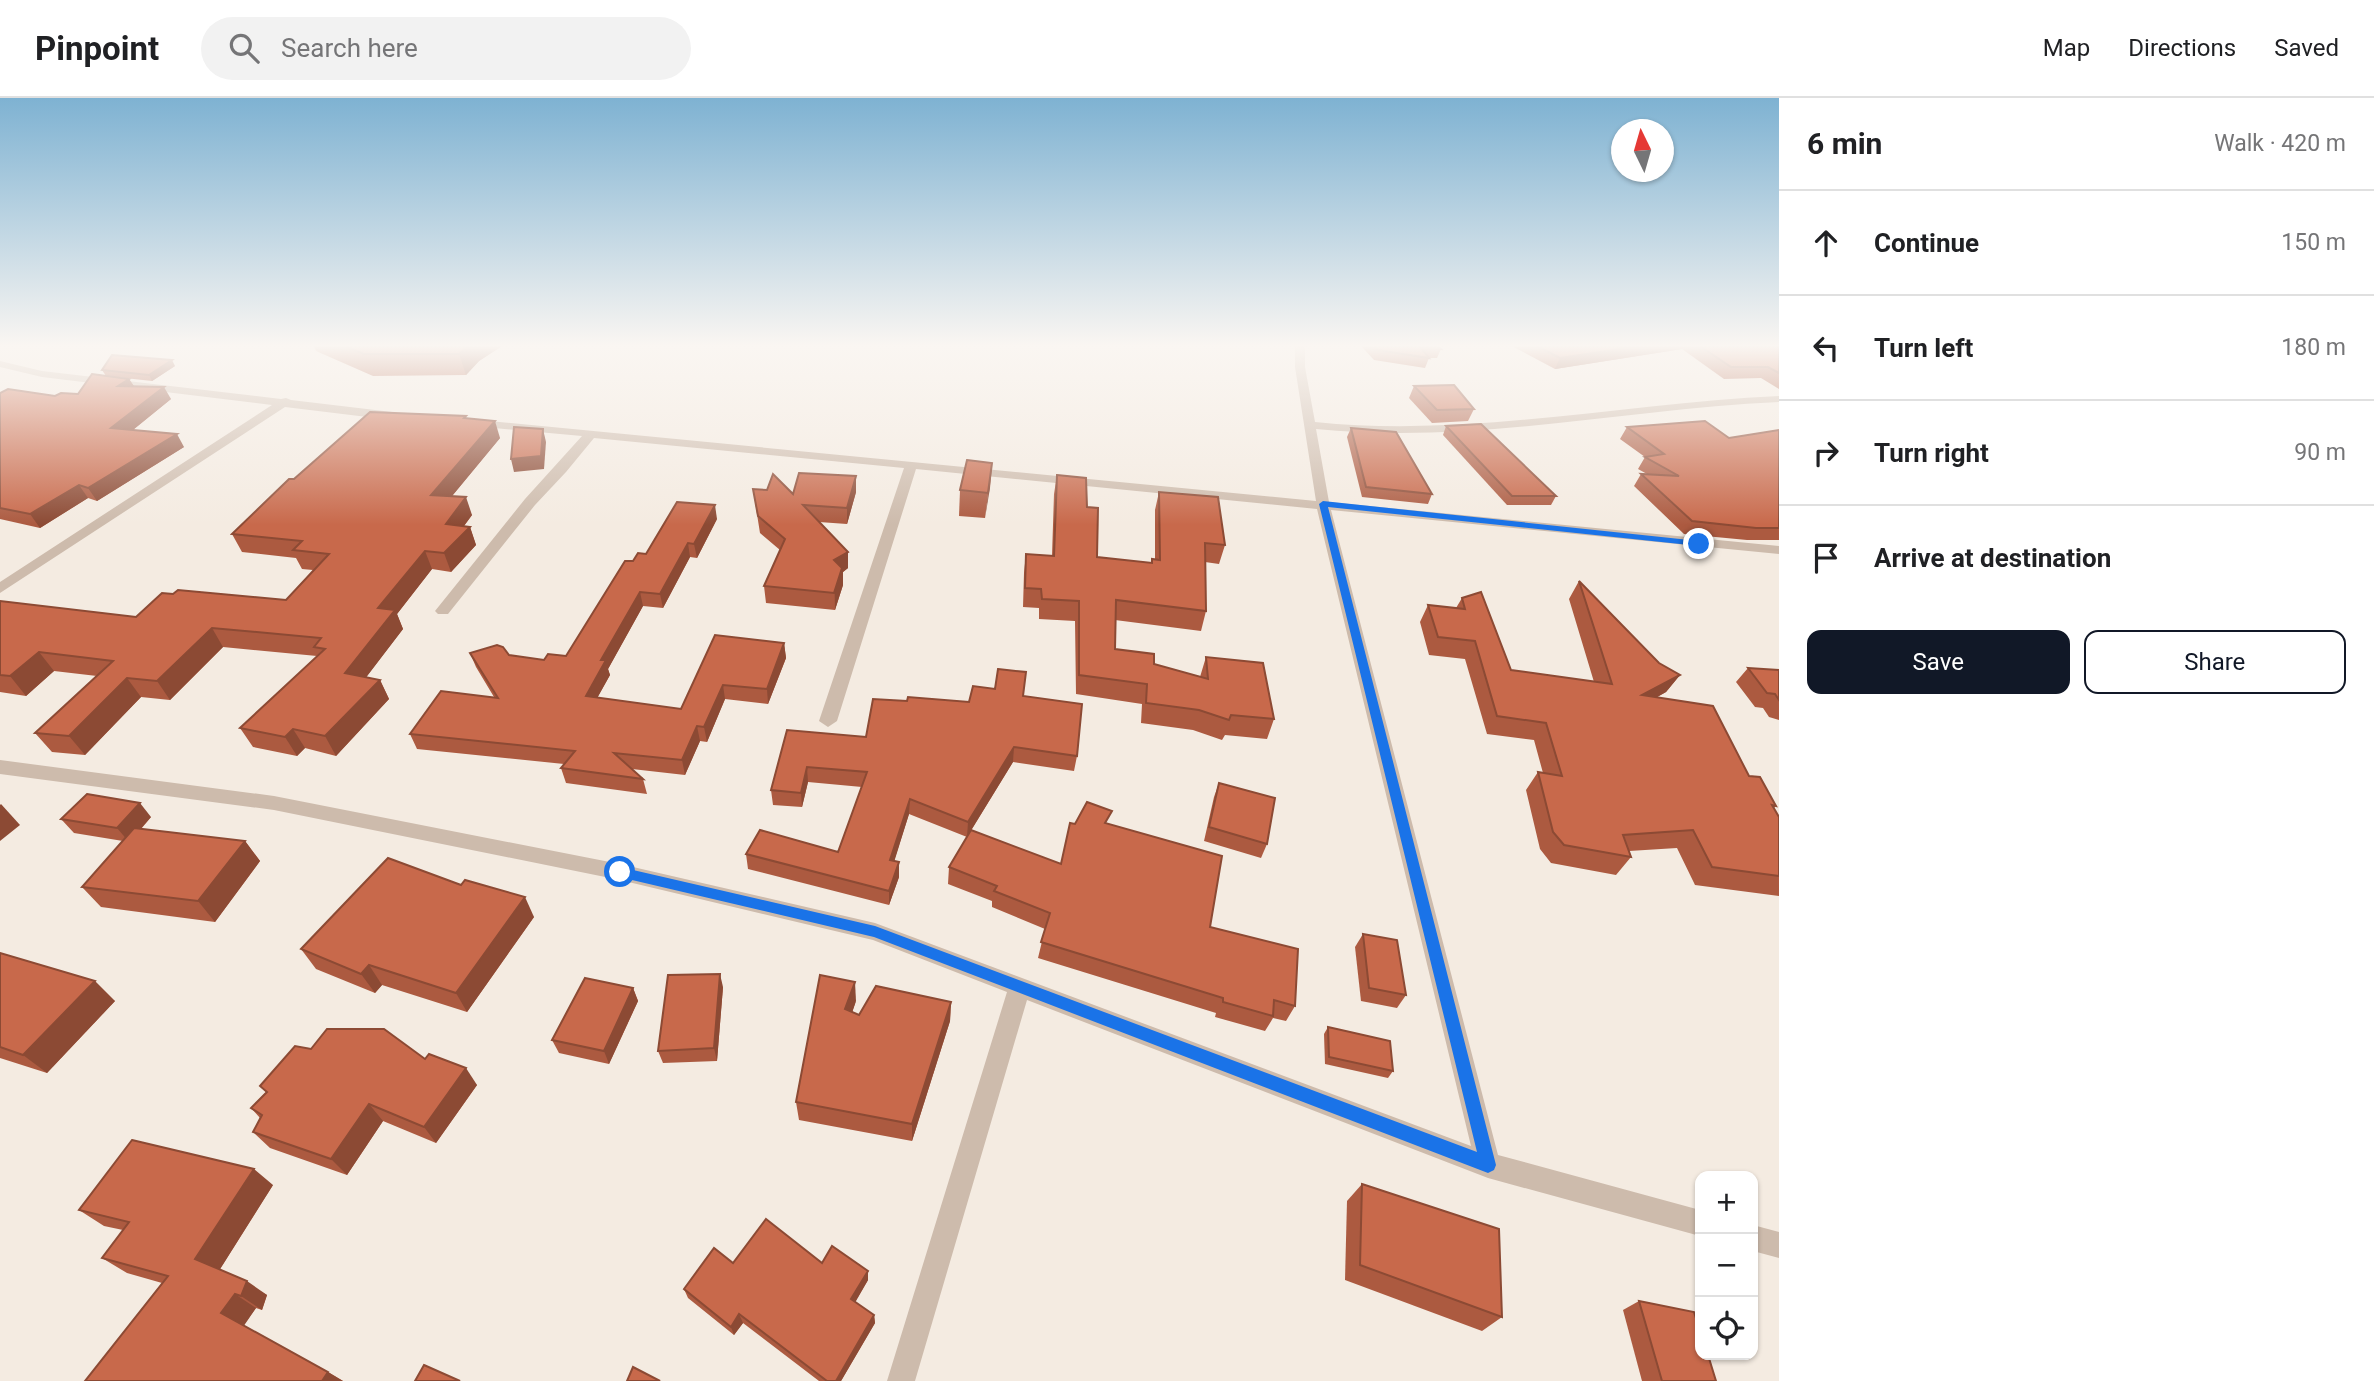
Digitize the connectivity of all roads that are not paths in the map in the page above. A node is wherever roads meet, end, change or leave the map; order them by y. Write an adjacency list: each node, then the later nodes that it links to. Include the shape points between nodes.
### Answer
1 (279, 406): 12 (street)
2 (323, 406): 5 (street)
3 (1307, 406): 7 (street)
4 (1677, 406): 7 (street, via 1451,428 1376,431)
5 (409, 417)
6 (463, 422): 8 (street)
7 (1310, 425): 10 (street)
8 (590, 434): 9 (street); 13 (street)
9 (911, 466): 10 (street); 14 (street)
10 (1323, 504): 11 (street); 17 (street)
11 (1779, 550)
12 (0, 589)
13 (443, 611)
14 (828, 720)
15 (0, 766): 16 (street, via 274,803 620,872 875,932)
16 (1020, 985): 17 (street); 21 (street)
17 (1488, 1165): 18 (street)
18 (1695, 1222)
19 (1758, 1239): 20 (street)
20 (1779, 1245)
21 (901, 1381)

